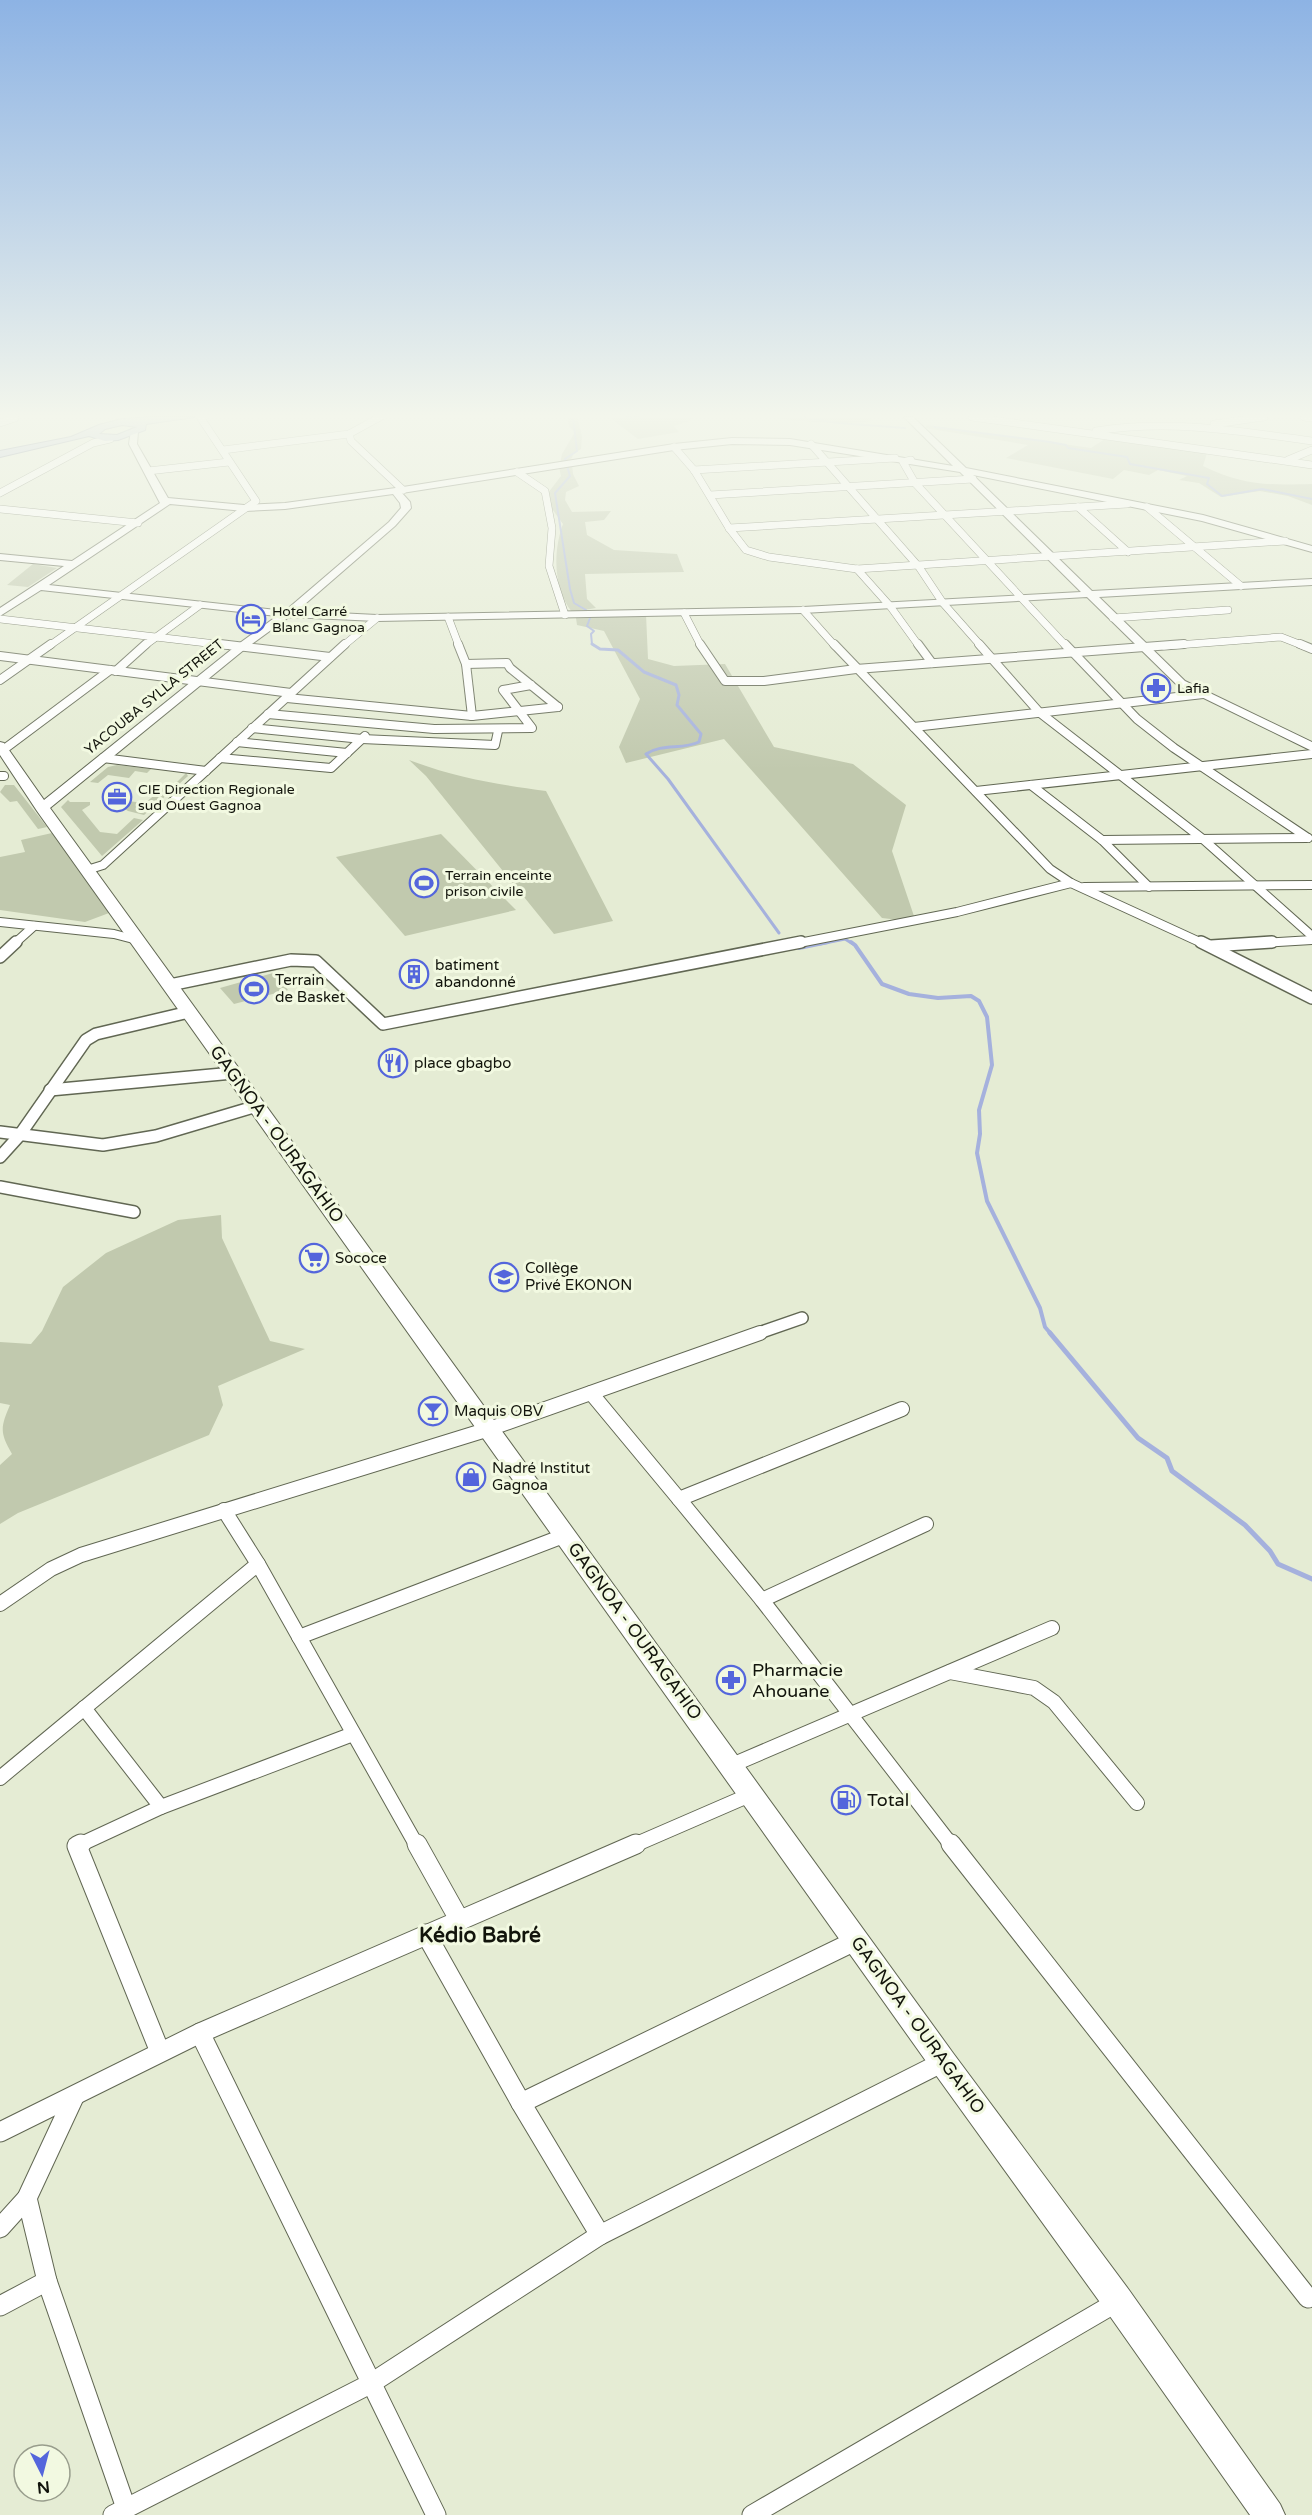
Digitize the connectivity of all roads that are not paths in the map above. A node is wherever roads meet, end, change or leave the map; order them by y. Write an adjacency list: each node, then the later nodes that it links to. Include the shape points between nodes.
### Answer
1 (121, 534): 19 (street)
2 (207, 534): 26 (street)
3 (379, 534): 35 (street, YACOUBA SYLLA STREET)
4 (551, 534): 36 (street, via 549,566)
5 (734, 534): 21 (street, via 747,552)
6 (889, 534): 20 (street)
7 (962, 534): 18 (street)
8 (1028, 534): 17 (street)
9 (1108, 534): 15 (street)
10 (1180, 534): 13 (street)
11 (1263, 534): 12 (street)
12 (1285, 541): 13 (street); 14 (street)
13 (1196, 548): 15 (street); 23 (street)
14 (1312, 549)
15 (1128, 552): 17 (street)
16 (0, 556): 19 (street)
17 (1052, 557): 18 (street); 25 (street)
18 (987, 562): 20 (street); 27 (street)
19 (76, 564): 24 (street)
20 (919, 567): 21 (street); 28 (street)
21 (857, 569): 30 (street)
22 (1312, 582): 23 (street)
23 (1241, 586): 25 (street)
24 (40, 587): 26 (street); 33 (street)
25 (1092, 595): 27 (street); 39 (street)
26 (121, 596): 29 (street); 41 (street)
27 (1021, 599): 28 (street); 46 (street)
28 (943, 603): 30 (street); 49 (street)
29 (200, 605): 35 (street); 42 (street)
30 (890, 606): 31 (street); 51 (street)
31 (803, 610): 34 (street); 53 (street)
32 (1228, 610): 39 (street)
33 (0, 613)
34 (684, 613): 36 (street); 53 (street, via 725,681 764,681)
35 (287, 614): 38 (street); 44 (street, YACOUBA SYLLA STREET)
36 (565, 615): 37 (street)
37 (448, 617): 38 (street); 52 (street)
38 (377, 618): 48 (street)
39 (1113, 618): 43 (street)
40 (0, 619): 41 (street)
41 (75, 627): 42 (street); 50 (street)
42 (155, 636): 44 (street); 54 (street)
43 (1143, 646): 45 (street, via 1281,637); 46 (street); 58 (street, via 1181,683)
44 (241, 647): 48 (street); 56 (street, YACOUBA SYLLA STREET)
45 (1312, 649)
46 (1072, 651): 49 (street); 60 (street)
47 (0, 656): 50 (street)
48 (330, 657): 59 (street)
49 (990, 658): 51 (street); 63 (street)
50 (28, 660): 54 (street); 55 (street)
51 (932, 663): 53 (street)
52 (466, 664): 57 (street, via 507,663); 65 (street)
53 (856, 669): 67 (street)
54 (113, 671): 56 (street); 78 (street)
55 (0, 680)
56 (198, 681): 59 (street); 75 (street, YACOUBA SYLLA STREET)
57 (531, 685): 62 (street, via 503,690); 62 (street, via 558,707)
58 (1203, 693): 60 (street); 72 (street)
59 (289, 695): 61 (street); 64 (street)
60 (1120, 703): 63 (street); 77 (street, via 1148,729)
61 (391, 710): 65 (street); 66 (street)
62 (522, 712): 65 (street); 69 (street, via 532,728)
63 (1039, 712): 67 (street); 80 (street)
64 (268, 714): 66 (street); 68 (street)
65 (472, 716)
66 (376, 724): 69 (street); 70 (street)
67 (914, 727): 82 (street)
68 (252, 728): 70 (street); 71 (street)
69 (498, 731): 70 (street, via 495,746)
70 (362, 739): 73 (street)
71 (237, 742): 73 (street); 76 (street)
72 (1312, 747)
73 (347, 753): 76 (street, via 331,768)
74 (1312, 754): 77 (street)
75 (103, 758): 79 (street); 83 (street, YACOUBA SYLLA STREET)
76 (220, 758): 79 (street)
77 (1201, 765): 80 (street); 84 (street)
78 (4, 766): 83 (street, GAGNOA - OURAGAHIO)
79 (206, 771): 87 (street, via 103,865)
80 (1120, 775): 81 (street); 86 (street)
81 (1031, 785): 82 (street); 85 (street)
82 (976, 791): 88 (street, via 1050,868)
83 (42, 808): 87 (street, GAGNOA - OURAGAHIO)
84 (1310, 838): 86 (street)
85 (1102, 840): 86 (street); 91 (street)
86 (1204, 840): 90 (street)
87 (87, 870): 95 (street, GAGNOA - OURAGAHIO)
88 (1075, 885): 91 (street); 96 (street); 98 (street, via 957,912 383,1024 316,961 306,959)
89 (1312, 885): 90 (street)
90 (1254, 886): 91 (street); 94 (street)
91 (1149, 887)
92 (0, 922): 93 (street)
93 (34, 926): 95 (street); 97 (street)
94 (1312, 938): 96 (street)
95 (137, 940): 98 (street, GAGNOA - OURAGAHIO)
96 (1209, 946): 99 (street)
97 (0, 957)
98 (170, 985): 100 (street, GAGNOA - OURAGAHIO)
99 (1312, 998)
100 (189, 1012): 101 (street, GAGNOA - OURAGAHIO); 102 (street, via 96,1034 86,1040)
101 (233, 1073): 102 (street); 103 (street, GAGNOA - OURAGAHIO)
102 (50, 1090): 105 (street)
103 (257, 1106): 105 (street, via 156,1136 103,1145); 112 (street, GAGNOA - OURAGAHIO)
104 (0, 1132): 105 (street)
105 (19, 1136): 106 (street)
106 (0, 1157)
107 (0, 1187): 108 (street)
108 (134, 1212)
109 (802, 1318): 110 (street)
110 (591, 1393): 112 (street); 113 (street)
111 (902, 1408): 113 (street)
112 (489, 1429): 114 (street); 116 (street, GAGNOA - OURAGAHIO)
113 (679, 1499): 118 (street)
114 (224, 1510): 117 (street); 119 (street, via 81,1555 51,1569)
115 (926, 1524): 118 (street)
116 (566, 1535): 121 (street); 126 (street, GAGNOA - OURAGAHIO)
117 (258, 1564): 121 (street); 123 (street)
118 (762, 1600): 124 (street)
119 (0, 1604)
120 (1052, 1628): 122 (street)
121 (298, 1637): 125 (street)
122 (950, 1672): 124 (street); 129 (street, via 1034,1688 1054,1702)
123 (84, 1708): 127 (street); 130 (street)
124 (849, 1715): 126 (street); 144 (street)
125 (353, 1734): 130 (street); 131 (street)
126 (732, 1765): 128 (street, GAGNOA - OURAGAHIO)
127 (0, 1778)
128 (752, 1794): 131 (street); 133 (street, GAGNOA - OURAGAHIO)
129 (1137, 1803)
130 (161, 1807): 135 (street, via 77,1846)
131 (460, 1921): 132 (street)
132 (426, 1934): 134 (street); 138 (street)
133 (857, 1940): 136 (street, GAGNOA - OURAGAHIO); 138 (street)
134 (200, 2033): 135 (street); 147 (street)
135 (160, 2052): 137 (street)
136 (943, 2061): 142 (street); 145 (street, GAGNOA - OURAGAHIO)
137 (74, 2097): 139 (street); 140 (street)
138 (520, 2103): 142 (street)
139 (0, 2132)
140 (27, 2198): 141 (street); 143 (street)
141 (0, 2228)
142 (600, 2235): 147 (street)
143 (47, 2281): 146 (street); 148 (street)
144 (1308, 2298)
145 (1118, 2301): 150 (street); 151 (street, GAGNOA - OURAGAHIO)
146 (0, 2306)
147 (370, 2384): 148 (street); 149 (street)
148 (119, 2511)
149 (436, 2515)
150 (752, 2515)
151 (1269, 2515)

